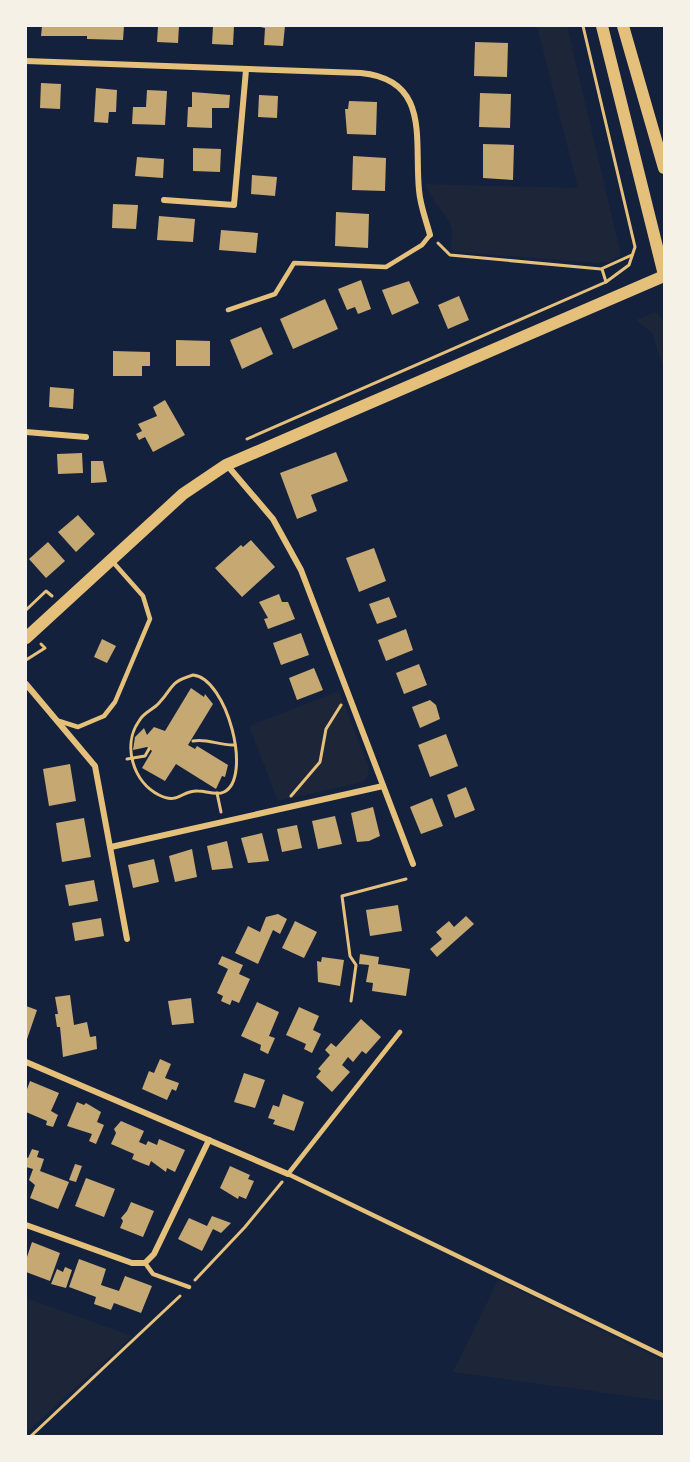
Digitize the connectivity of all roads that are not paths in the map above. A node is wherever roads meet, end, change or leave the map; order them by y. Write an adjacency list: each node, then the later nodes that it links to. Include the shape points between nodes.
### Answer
1 (602, 26): 8 (main road)
2 (623, 26): 5 (main road)
3 (26, 61): 4 (street)
4 (246, 70): 6 (street, via 234,205); 7 (street, via 373,74 397,86 415,109 418,188)
5 (664, 168)
6 (164, 200)
7 (430, 235): 9 (lane, via 422,245 382,268 294,263 275,294)
8 (664, 276): 12 (main road)
9 (228, 310)
10 (26, 432): 11 (street)
11 (86, 437)
12 (226, 465): 13 (main road, via 183,494); 17 (street, via 287,541)
13 (110, 559): 14 (main road); 16 (lane, via 144,596 150,611 149,625 119,694 104,716 78,727)
14 (26, 638)
15 (26, 684): 16 (street)
16 (56, 718): 18 (street, via 95,766)
17 (383, 786): 18 (street); 19 (street)
18 (111, 848): 20 (street)
19 (412, 864)
20 (127, 939)
21 (400, 1032): 24 (lane)
22 (26, 1062): 23 (street)
23 (209, 1140): 24 (street); 26 (street, via 154,1254)
24 (288, 1174): 28 (lane)
25 (26, 1225): 26 (street, via 132,1263)
26 (145, 1263): 27 (lane, via 153,1274)
27 (189, 1287)
28 (664, 1356)

